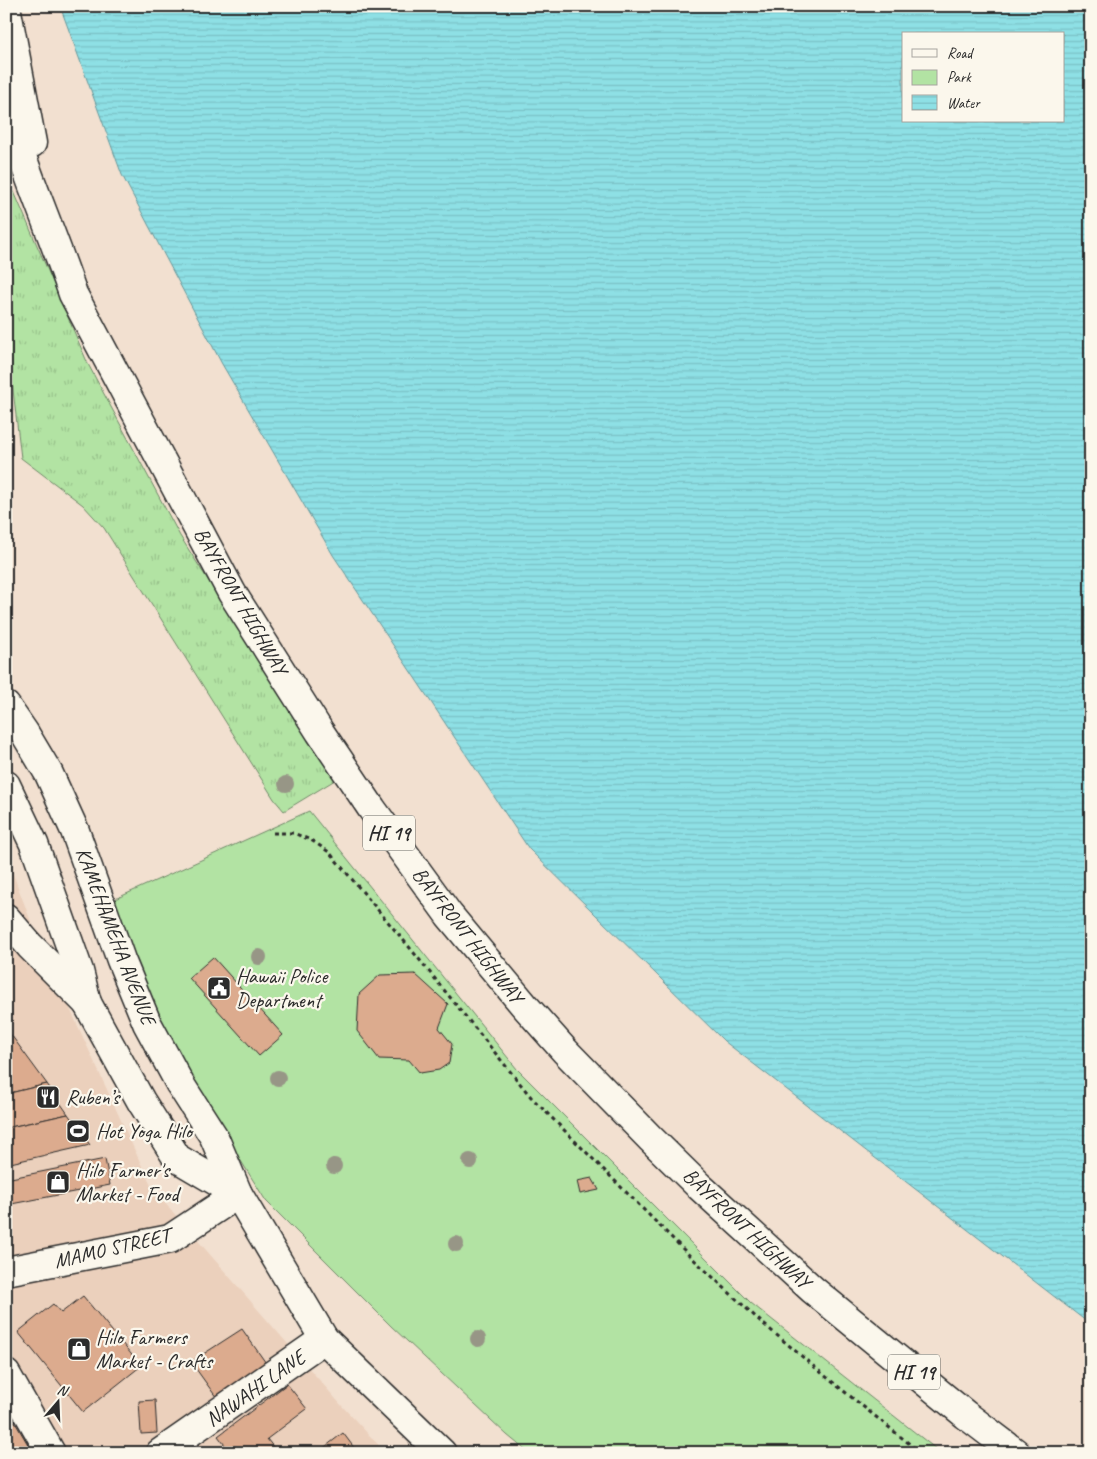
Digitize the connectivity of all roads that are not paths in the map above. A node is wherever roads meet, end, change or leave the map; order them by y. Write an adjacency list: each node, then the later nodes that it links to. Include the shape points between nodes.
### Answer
1 (6, 6): 3 (main road, BAYFRONT HIGHWAY / HI 19, via 34,149)
2 (6, 109): 3 (main road, BAYFRONT HIGHWAY / HI 19)
3 (72, 294): 15 (main road, BAYFRONT HIGHWAY / HI 19, via 232,592 320,732 449,916 565,1051 699,1186 813,1290)
4 (6, 706): 8 (main road, KAMEHAMEHA AVENUE, via 48,774 75,831 121,960 148,1023 180,1084 214,1137)
5 (6, 785): 7 (main road, KAMEHAMEHA AVENUE, via 34,844)
6 (6, 918): 7 (main road, KAMEHAMEHA AVENUE)
7 (88, 1003): 8 (main road, KAMEHAMEHA AVENUE, via 141,1101 177,1158)
8 (238, 1194): 9 (main road, MAMO STREET, via 170,1239); 10 (main road, KAMEHAMEHA AVENUE)
9 (6, 1271)
10 (324, 1339): 13 (main road, NAWAHI LANE); 14 (main road, KAMEHAMEHA AVENUE)
11 (6, 1374): 12 (main road)
12 (52, 1453)
13 (160, 1453)
14 (442, 1453)
15 (1016, 1453)

